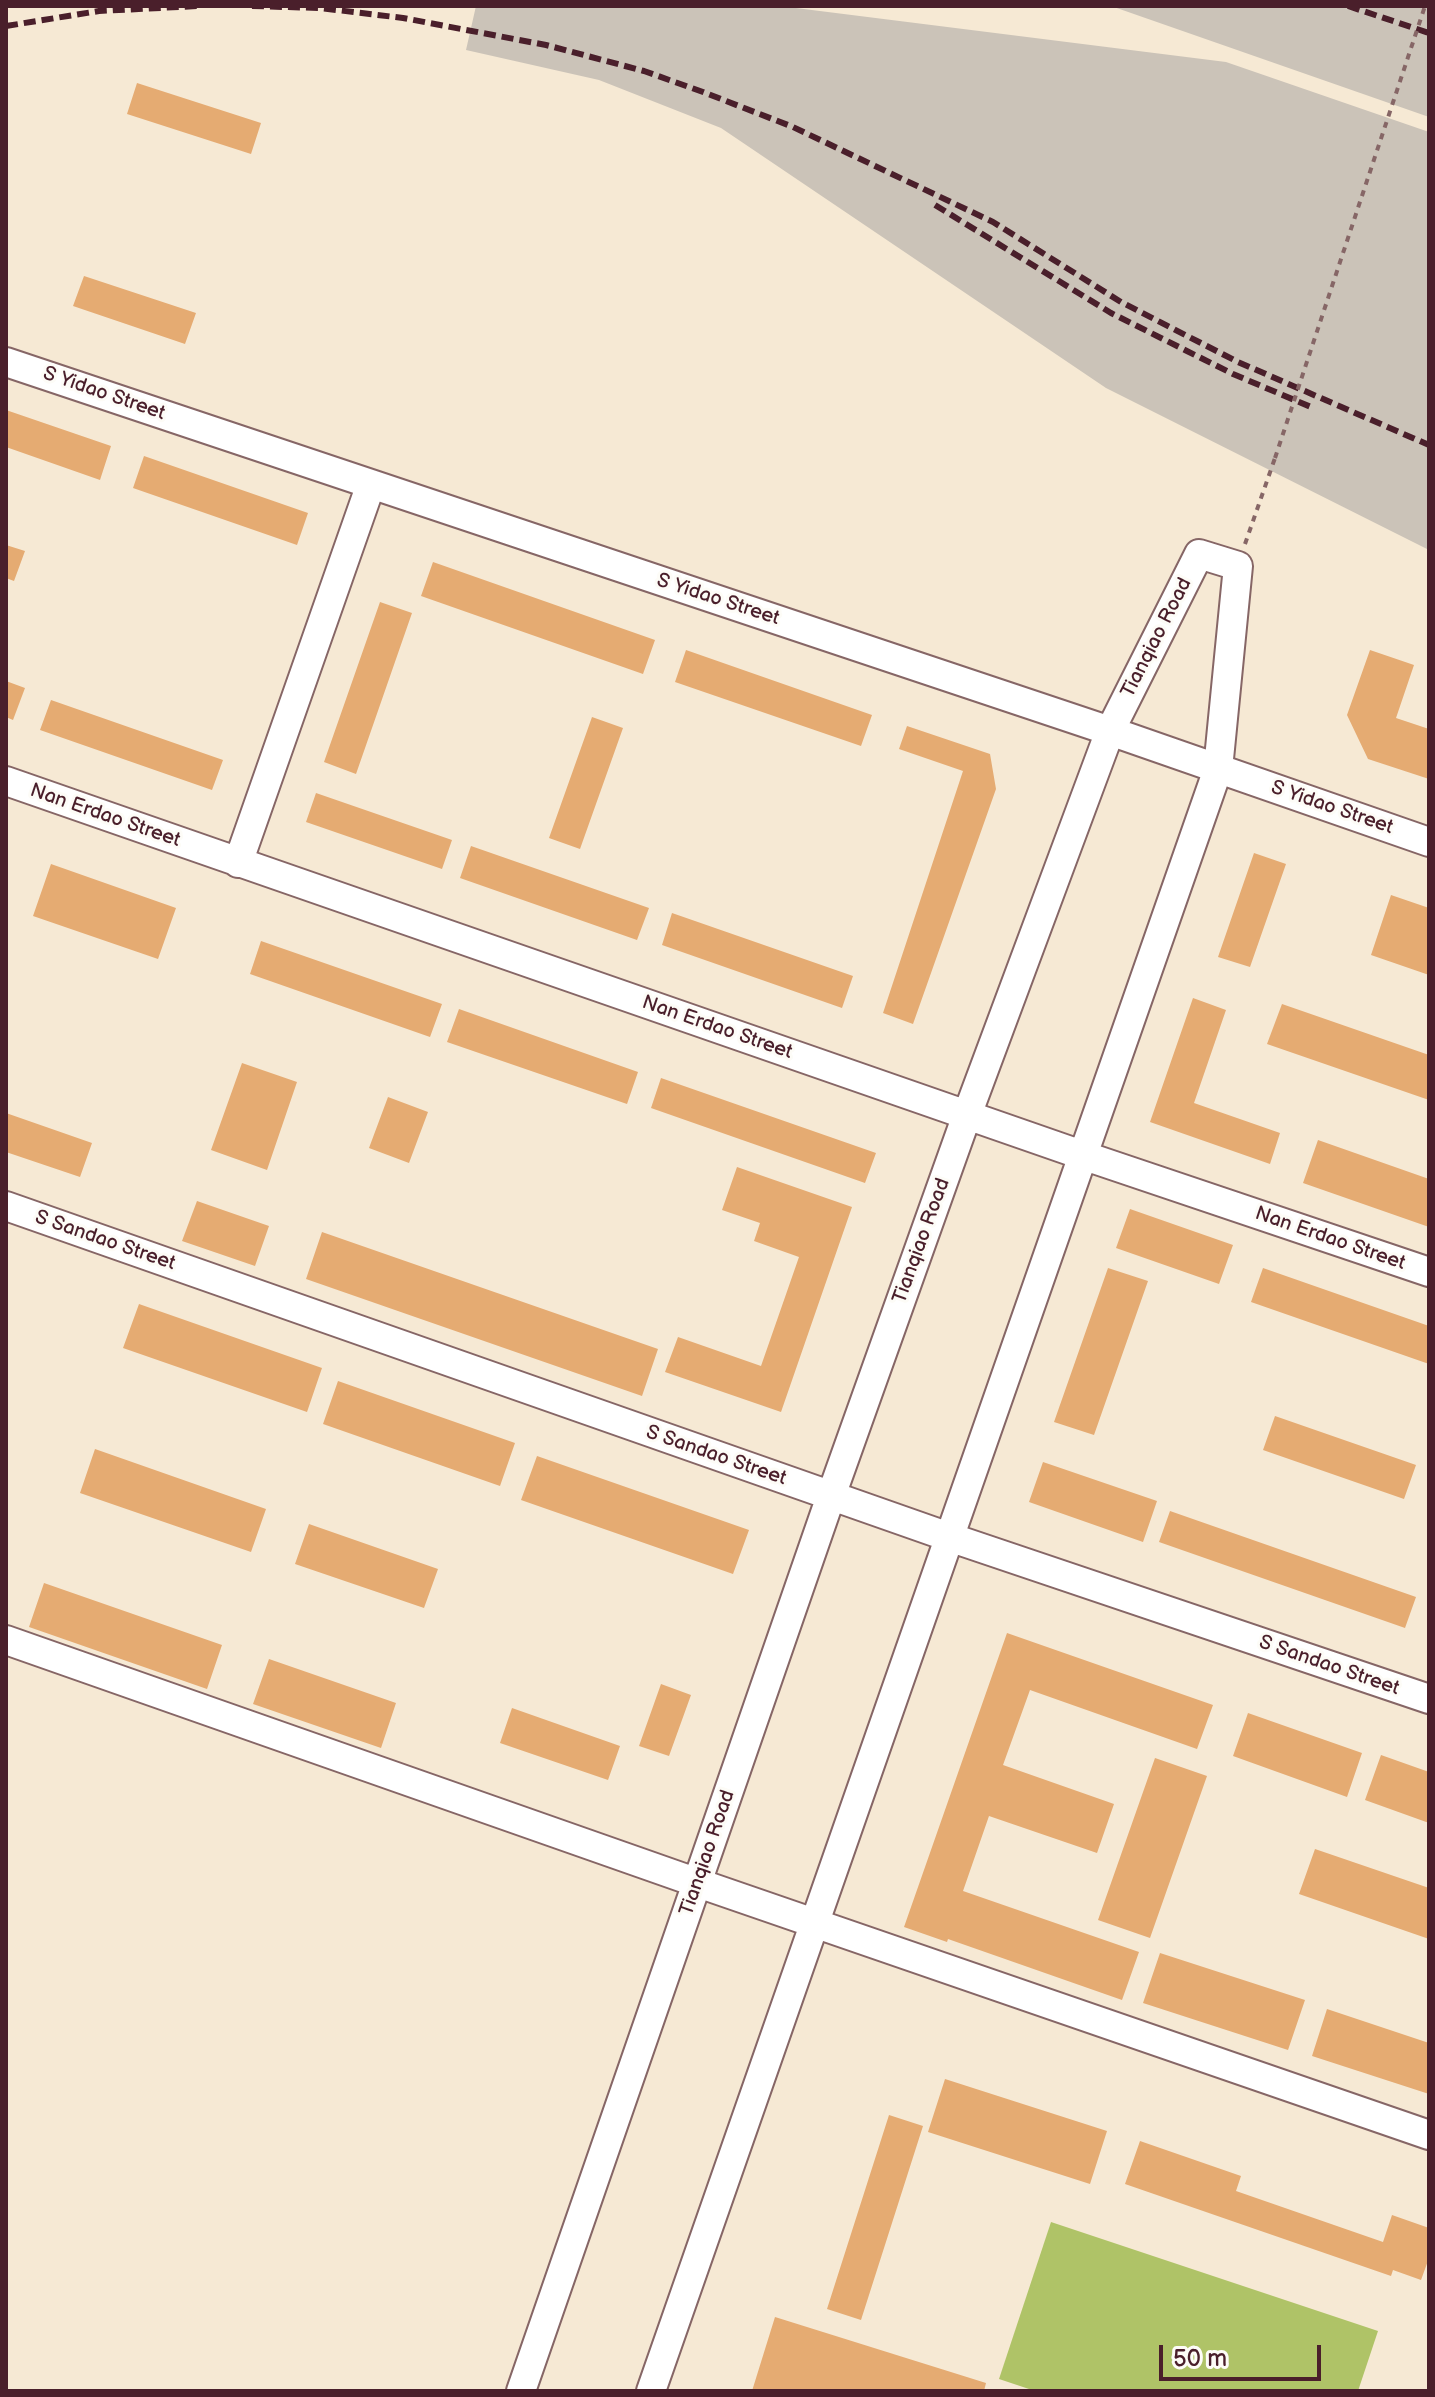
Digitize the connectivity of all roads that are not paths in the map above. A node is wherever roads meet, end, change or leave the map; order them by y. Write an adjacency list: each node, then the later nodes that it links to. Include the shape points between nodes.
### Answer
1 (6, 362): 2 (street, S Yidao Street)
2 (371, 484): 3 (street, S Yidao Street); 7 (street)
3 (1110, 731): 4 (street, S Yidao Street); 4 (street, Tianqiao Road, via 1199,554 1238,566); 8 (street, Tianqiao Road)
4 (1218, 769): 6 (street, S Yidao Street); 9 (street)
5 (6, 781): 7 (street, Nan Erdao Street)
6 (1429, 842)
7 (238, 863): 8 (street, Nan Erdao Street)
8 (967, 1115): 9 (street, Nan Erdao Street); 12 (street, Tianqiao Road)
9 (1082, 1155): 11 (street, Nan Erdao Street); 13 (street)
10 (6, 1206): 12 (street, S Sandao Street)
11 (1429, 1272)
12 (831, 1496): 13 (street, S Sandao Street); 16 (street, Tianqiao Road)
13 (949, 1537): 15 (street, S Sandao Street); 17 (street)
14 (6, 1640): 16 (street)
15 (1429, 1699)
16 (698, 1883): 17 (street); 19 (street, Tianqiao Road)
17 (816, 1922): 18 (street); 20 (street)
18 (1429, 2135)
19 (521, 2391)
20 (651, 2391)

